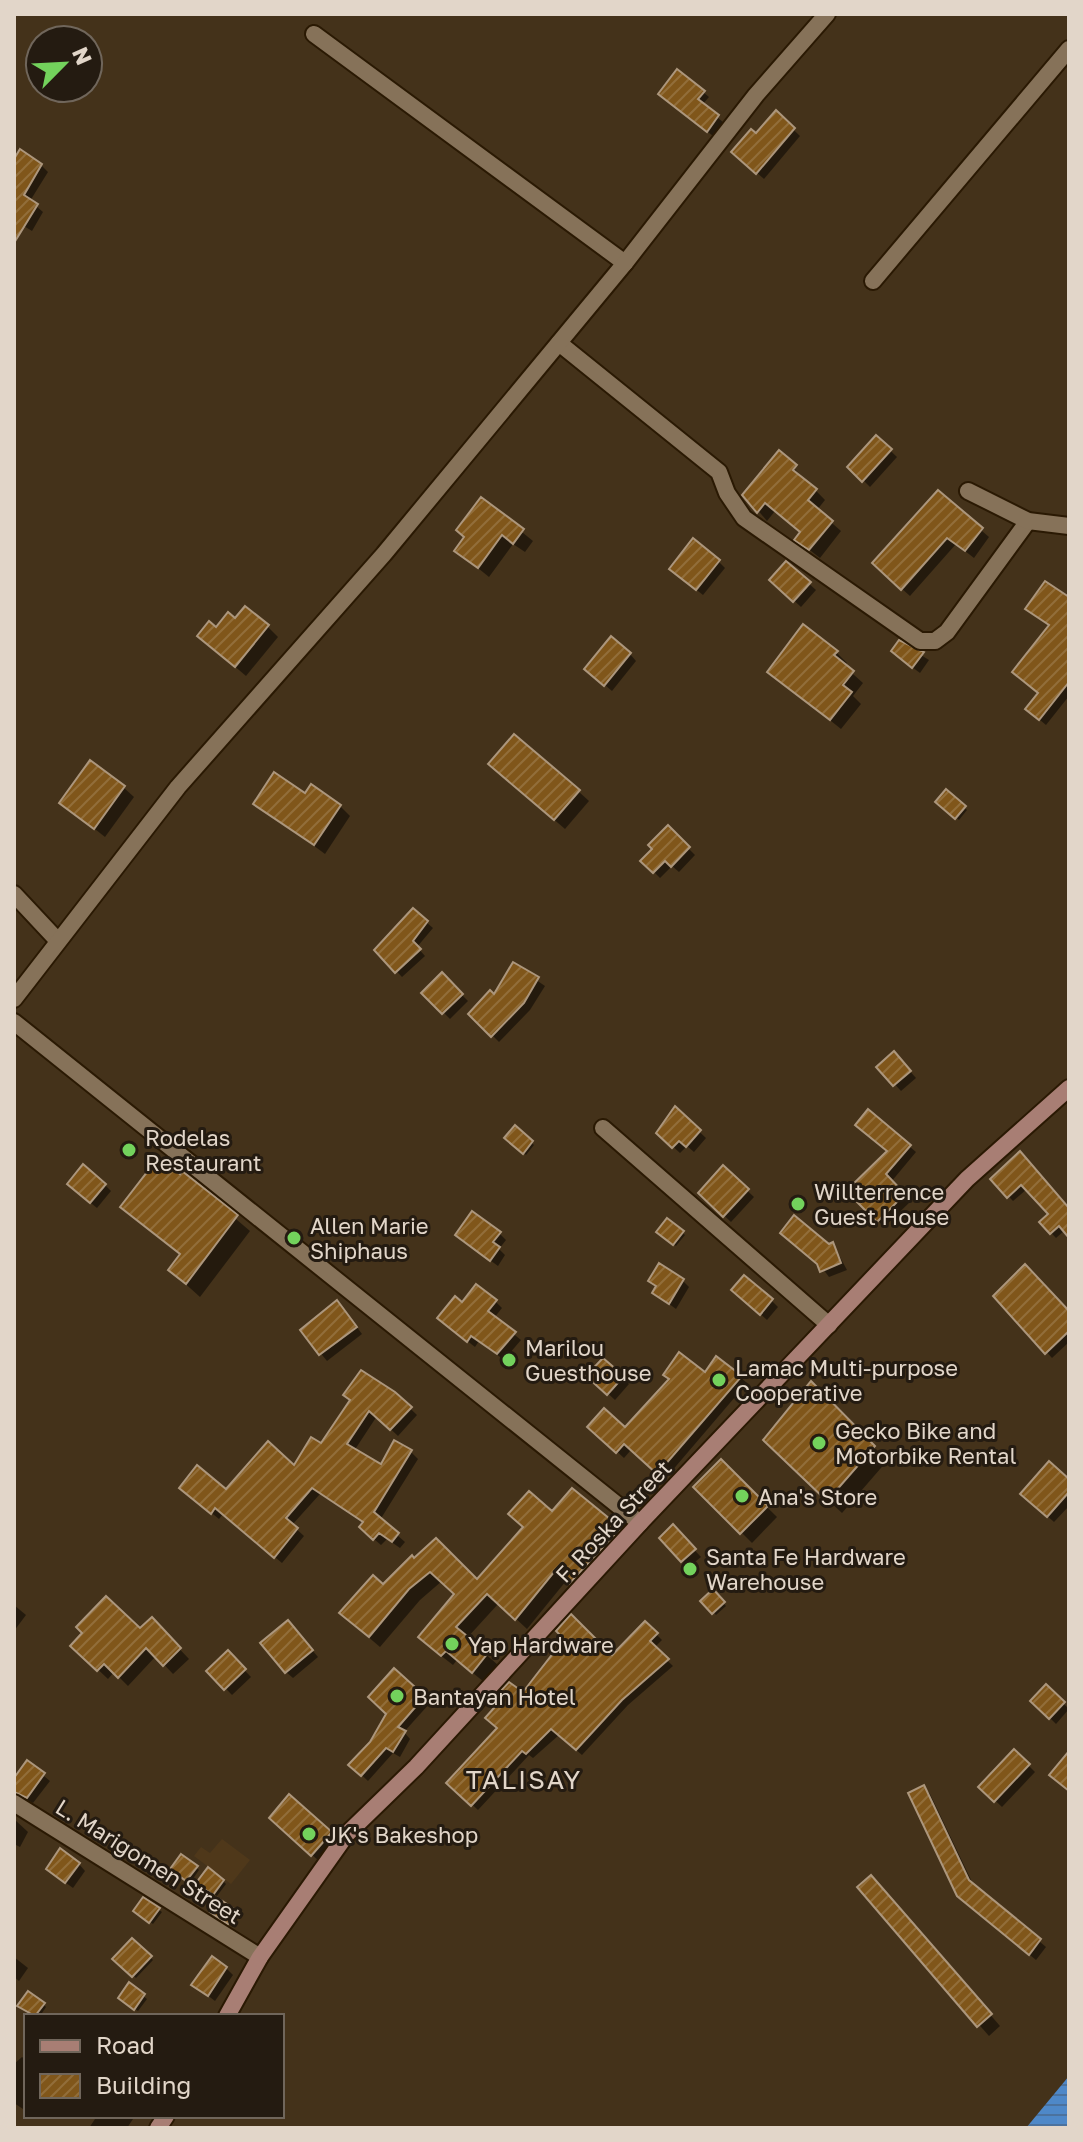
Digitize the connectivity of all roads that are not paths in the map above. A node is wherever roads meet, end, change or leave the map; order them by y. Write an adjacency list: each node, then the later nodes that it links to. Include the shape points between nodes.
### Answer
1 (827, 14): 4 (street, via 756,95)
2 (314, 34): 4 (street)
3 (1069, 49): 5 (street)
4 (625, 263): 6 (street)
5 (873, 281)
6 (559, 343): 8 (street, via 719,472 744,518 920,641 935,641 947,632); 11 (street, via 384,554 178,787)
7 (968, 491): 8 (street)
8 (1028, 521): 9 (street)
9 (1069, 526)
10 (14, 894): 11 (street)
11 (58, 941): 12 (street)
12 (17, 990)
13 (14, 1022): 17 (street)
14 (1069, 1088): 16 (main road, F. Roska Street, via 967,1179)
15 (603, 1128): 16 (street)
16 (829, 1325): 17 (main road, F. Roska Street)
17 (640, 1523): 19 (main road, F. Roska Street, via 416,1767 347,1834)
18 (14, 1803): 19 (street, L. Marigomen Street)
19 (260, 1957): 20 (main road, F. Roska Street)
20 (228, 2014)

